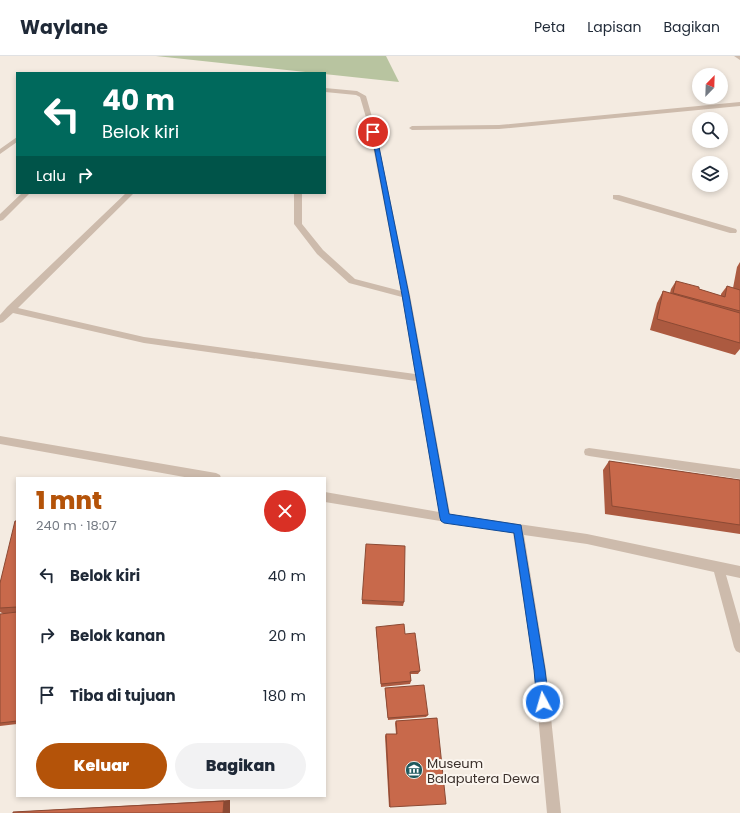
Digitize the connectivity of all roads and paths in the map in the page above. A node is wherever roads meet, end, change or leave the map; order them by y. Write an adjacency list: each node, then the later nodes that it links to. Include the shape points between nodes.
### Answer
1 (737, 56): 2 (street)
2 (740, 58)
3 (326, 90): 14 (street, via 357,93 363,96 373,132)
4 (740, 104): 5 (street, via 499,127)
5 (412, 128)
6 (16, 140): 7 (street)
7 (0, 152)
8 (25, 194): 12 (street)
9 (129, 194): 15 (street)
10 (298, 194): 14 (street, via 298,224 320,252 352,281)
11 (616, 197): 13 (street)
12 (0, 218)
13 (733, 232)
14 (406, 295): 17 (street)
15 (10, 309): 16 (street); 17 (street, via 144,340)
16 (0, 320)
17 (420, 378): 23 (street)
18 (0, 440): 21 (street)
19 (589, 452): 20 (street)
20 (740, 474)
21 (210, 477)
22 (326, 497): 23 (street)
23 (444, 518): 24 (street)
24 (518, 529): 25 (street, via 587,539); 28 (street, via 540,670)
25 (719, 568): 26 (street); 27 (street)
26 (740, 572)
27 (740, 647)
28 (554, 813)

